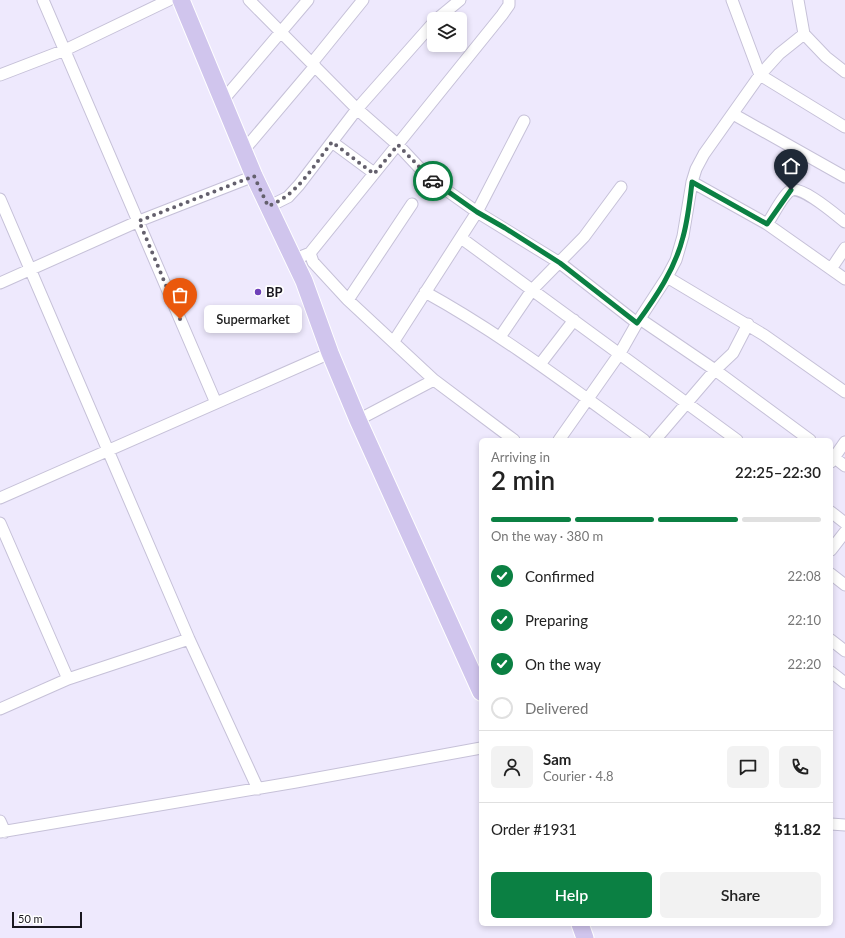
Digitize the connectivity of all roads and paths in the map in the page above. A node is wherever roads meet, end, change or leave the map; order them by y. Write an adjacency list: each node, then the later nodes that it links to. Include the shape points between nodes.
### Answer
1 (43, 0): 15 (street)
2 (169, 0): 15 (street)
3 (181, 0): 20 (main road)
4 (249, 0): 13 (street)
5 (308, 0): 13 (street)
6 (363, 0): 16 (street)
7 (460, 0): 11 (street)
8 (508, 0): 26 (street, via 509,5 502,15)
9 (732, 0): 19 (street)
10 (798, 0): 14 (street)
11 (445, 12)
12 (427, 30): 21 (street)
13 (280, 32): 16 (street); 20 (street)
14 (804, 34): 17 (street); 19 (street, via 779,54)
15 (65, 50): 18 (street); 37 (street)
16 (313, 65): 21 (street); 27 (street)
17 (845, 72)
18 (0, 75)
19 (760, 75): 22 (street); 24 (street)
20 (223, 100): 27 (main road)
21 (357, 109): 25 (street); 26 (street)
22 (733, 114): 30 (street); 31 (street, via 704,154)
23 (524, 121): 36 (street)
24 (845, 127)
25 (332, 142): 28 (street); 35 (street, via 288,197)
26 (398, 145): 28 (street); 36 (street, via 428,177)
27 (244, 150): 29 (main road)
28 (374, 174): 42 (street)
29 (254, 176): 35 (main road); 37 (street)
30 (845, 176)
31 (692, 182): 39 (street); 46 (street, via 684,236)
32 (620, 187): 43 (street, via 584,238)
33 (0, 199): 45 (street)
34 (412, 204): 51 (street)
35 (268, 206): 42 (main road)
36 (477, 212): 40 (street); 43 (street)
37 (139, 221): 45 (street); 64 (street)
38 (845, 222): 39 (street, via 797,189 786,194)
39 (767, 224): 44 (street)
40 (461, 238): 49 (street); 50 (street)
41 (845, 248): 44 (street)
42 (302, 256): 51 (street, via 313,262); 57 (main road)
43 (560, 263): 49 (street); 53 (street)
44 (831, 269): 47 (street)
45 (30, 270): 48 (street); 74 (street)
46 (667, 277): 53 (street); 54 (street)
47 (845, 278)
48 (0, 283)
49 (532, 290): 52 (street); 55 (street)
50 (425, 292): 55 (street); 56 (street)
51 (348, 300): 56 (street)
52 (574, 320): 58 (street); 59 (street)
53 (638, 321): 58 (street); 60 (street)
54 (748, 324): 60 (street, via 733,353); 62 (street)
55 (500, 337): 59 (street)
56 (394, 341): 61 (street)
57 (330, 353): 64 (street); 66 (main road)
58 (620, 353): 63 (street); 65 (street)
59 (541, 363): 63 (street)
60 (715, 370): 65 (street); 72 (street)
61 (434, 380): 66 (street); 67 (street)
62 (845, 392)
63 (588, 399): 68 (street); 69 (street)
64 (216, 403): 74 (street)
65 (685, 404): 70 (street); 71 (street)
66 (358, 420): 92 (main road)
67 (511, 438)
68 (560, 438)
69 (641, 438)
70 (657, 438)
71 (732, 438)
72 (807, 438)
73 (845, 442): 75 (street)
74 (108, 452): 78 (street); 86 (street)
75 (833, 457)
76 (833, 459): 77 (street)
77 (845, 466)
78 (0, 498)
79 (833, 514): 80 (street)
80 (845, 523)
81 (0, 524): 90 (street)
82 (845, 532): 83 (street)
83 (833, 547)
84 (833, 576): 85 (street)
85 (845, 585)
86 (189, 639): 90 (street); 95 (street)
87 (833, 642): 88 (street)
88 (845, 651)
89 (833, 674): 91 (street)
90 (68, 679): 93 (street)
91 (845, 683)
92 (479, 688)
93 (0, 709)
94 (479, 748): 95 (street)
95 (258, 788): 99 (street)
96 (0, 821): 99 (street)
97 (833, 824): 98 (street)
98 (845, 825)
99 (2, 832)
100 (581, 926): 101 (main road)
101 (585, 938)

